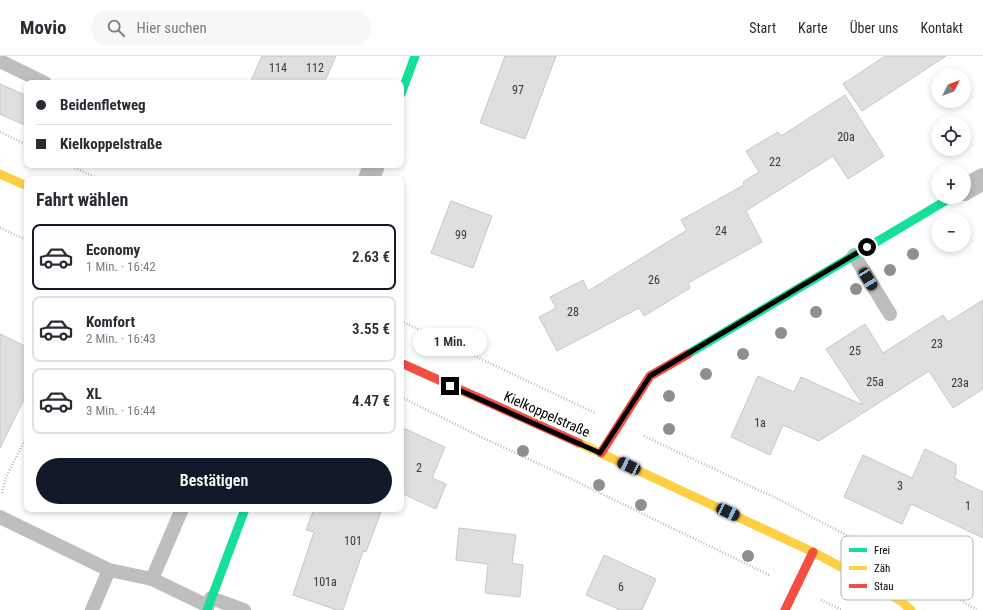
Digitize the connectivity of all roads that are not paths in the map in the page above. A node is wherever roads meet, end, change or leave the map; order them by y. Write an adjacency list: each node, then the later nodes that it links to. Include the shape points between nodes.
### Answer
1 (415, 56): 4 (street)
2 (0, 61): 3 (lane)
3 (39, 80)
4 (404, 86)
5 (0, 174): 7 (street)
6 (983, 179): 8 (street)
7 (24, 185)
8 (971, 186)
9 (940, 204): 10 (street)
10 (854, 255): 11 (lane); 13 (street, via 650,376)
11 (890, 314)
12 (404, 364): 13 (street, Kielkoppelstraße)
13 (600, 453): 17 (street, Kielkoppelstraße)
14 (181, 512): 20 (lane)
15 (244, 512): 22 (street)
16 (0, 517): 19 (lane)
17 (813, 552): 18 (street, Kielkoppelstraße); 25 (street)
18 (841, 567)
19 (109, 570): 20 (lane); 23 (lane)
20 (152, 579): 22 (lane)
21 (899, 600): 26 (street, Kielkoppelstraße)
22 (209, 605): 24 (lane)
23 (92, 610)
24 (244, 610)
25 (785, 610)
26 (911, 610)

